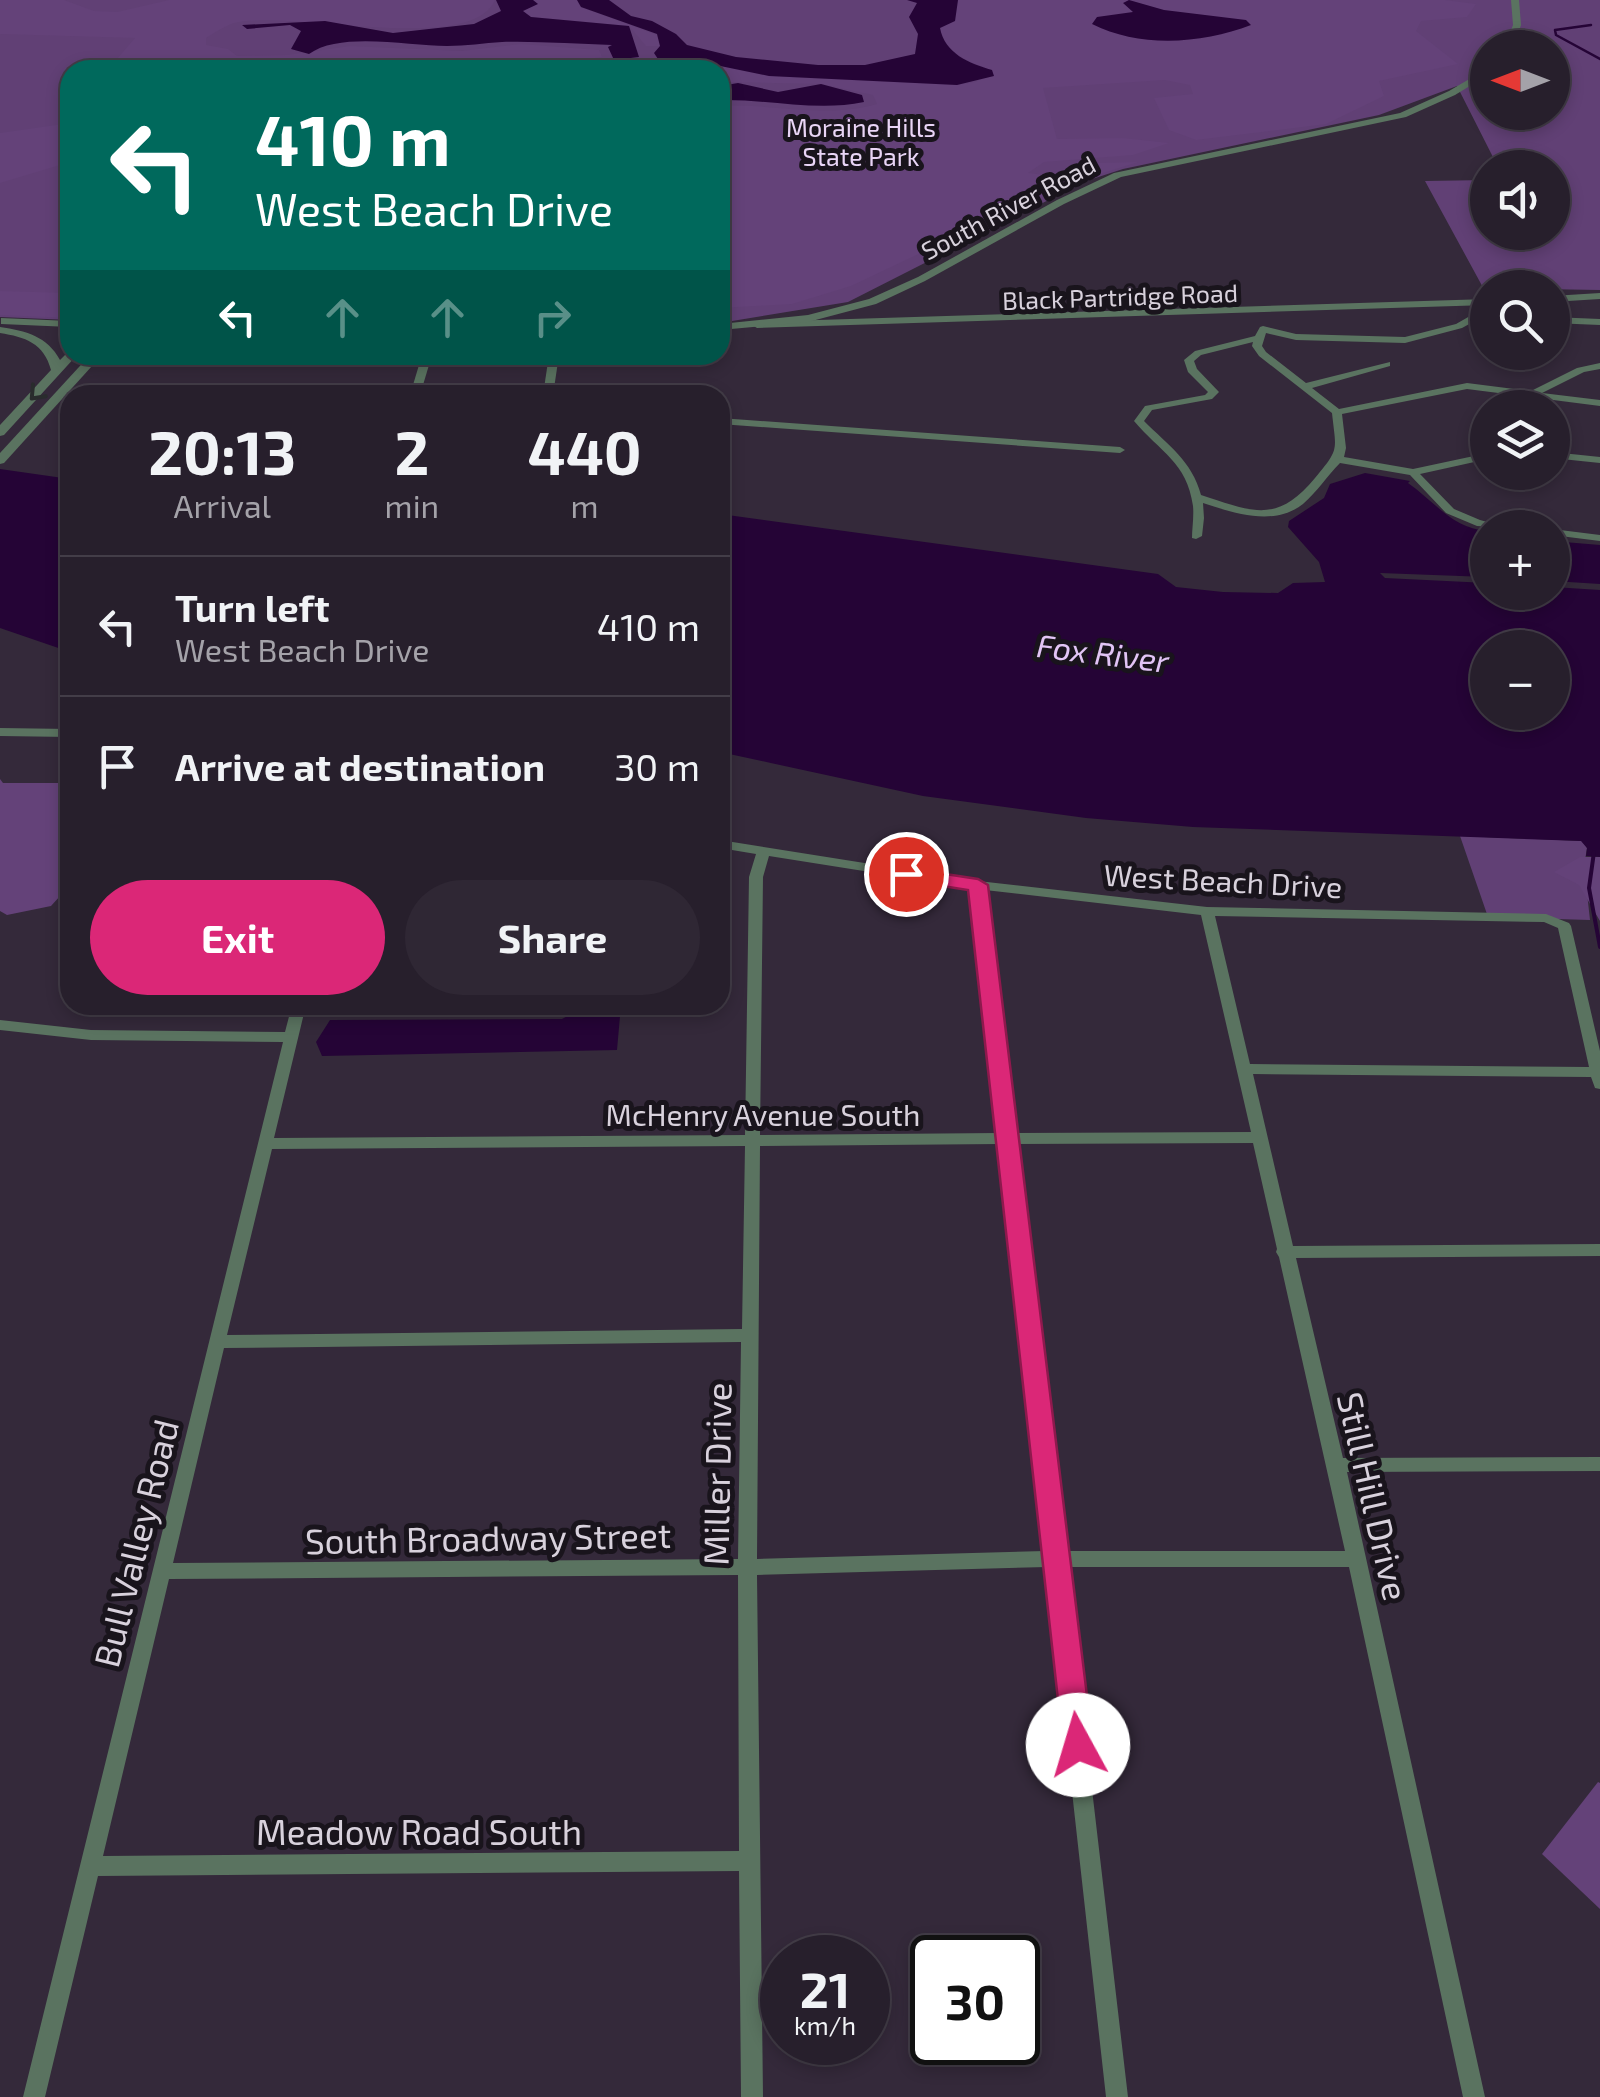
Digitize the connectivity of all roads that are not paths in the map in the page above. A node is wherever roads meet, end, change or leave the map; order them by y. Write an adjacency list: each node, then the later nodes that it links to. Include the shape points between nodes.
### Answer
1 (1516, 0): 2 (street)
2 (1515, 30)
3 (1470, 82): 5 (street, South River Road, via 1402,115 1118,175)
4 (1600, 296): 6 (street)
5 (878, 298): 12 (street, via 877,309); 13 (street, South River Road, via 804,320)
6 (1570, 298)
7 (1470, 302): 8 (street, Black Partridge Road)
8 (1251, 310): 12 (street, Black Partridge Road); 17 (street)
9 (1470, 321): 17 (street, via 1405,340)
10 (1570, 321): 11 (street)
11 (1600, 322)
12 (890, 323): 13 (street, Black Partridge Road)
13 (753, 325): 16 (street, South River Road)
14 (0, 326): 15 (street); 22 (street, via 40,340)
15 (60, 326)
16 (730, 327)
17 (1260, 333): 24 (street, via 1262,354); 40 (street, via 1189,360 1214,392 1208,397 1149,408 1139,421 1182,462)
18 (1386, 364): 24 (street)
19 (62, 365): 22 (street)
20 (87, 365): 23 (street)
21 (1600, 366): 26 (street)
22 (57, 370): 32 (street, one-way to 32)
23 (69, 385)
24 (1306, 386): 30 (street)
25 (1512, 390): 30 (street, via 1466,386)
26 (1539, 390)
27 (60, 394): 36 (street)
28 (1570, 398): 29 (street)
29 (1600, 403)
30 (1337, 412): 35 (street)
31 (730, 422): 33 (street)
32 (0, 432)
33 (1120, 450)
34 (1570, 456): 38 (street)
35 (1338, 459): 39 (street); 40 (street, via 1295,505 1279,511 1258,513)
36 (0, 460)
37 (1470, 460): 39 (street)
38 (1600, 460)
39 (1413, 472): 41 (street, via 1450,511)
40 (1196, 498): 43 (street)
41 (1470, 520)
42 (1570, 534): 44 (street)
43 (1196, 536)
44 (1600, 538)
45 (0, 732): 46 (street)
46 (60, 732)
47 (730, 846): 48 (street, West Beach Drive)
48 (762, 852): 49 (street, West Beach Drive); 58 (street, Miller Drive, via 756,877)
49 (978, 885): 50 (street, West Beach Drive); 57 (street)
50 (1208, 911): 54 (street, Still Hill Drive); 55 (street, West Beach Drive, via 1560,923)
51 (296, 1015): 53 (street, Bull Valley Road)
52 (0, 1025): 53 (street, via 92,1035)
53 (290, 1038): 59 (street, Bull Valley Road)
54 (1243, 1069): 55 (street); 56 (street, Still Hill Drive)
55 (1599, 1078)
56 (1261, 1138): 57 (street, McHenry Avenue South); 61 (street, Still Hill Drive)
57 (1007, 1140): 58 (street, McHenry Avenue South); 66 (street)
58 (752, 1141): 59 (street, McHenry Avenue South); 62 (street, Miller Drive)
59 (265, 1144): 63 (street, Bull Valley Road)
60 (1600, 1250): 61 (street)
61 (1284, 1252): 65 (street, Still Hill Drive)
62 (751, 1335): 63 (street); 68 (street, Miller Drive)
63 (217, 1342): 69 (street, Bull Valley Road)
64 (1600, 1464): 65 (street)
65 (1336, 1465): 67 (street, Still Hill Drive)
66 (1057, 1558): 67 (street, South Broadway Street); 68 (street, South Broadway Street); 74 (street)
67 (1356, 1560): 75 (street, Still Hill Drive)
68 (748, 1567): 69 (street, South Broadway Street); 70 (street, Miller Drive)
69 (161, 1572): 71 (street, Bull Valley Road)
70 (748, 1861): 71 (street, Meadow Road South); 73 (street, Miller Drive)
71 (90, 1866): 72 (street, Bull Valley Road)
72 (34, 2097)
73 (752, 2097)
74 (1117, 2097)
75 (1474, 2097)

